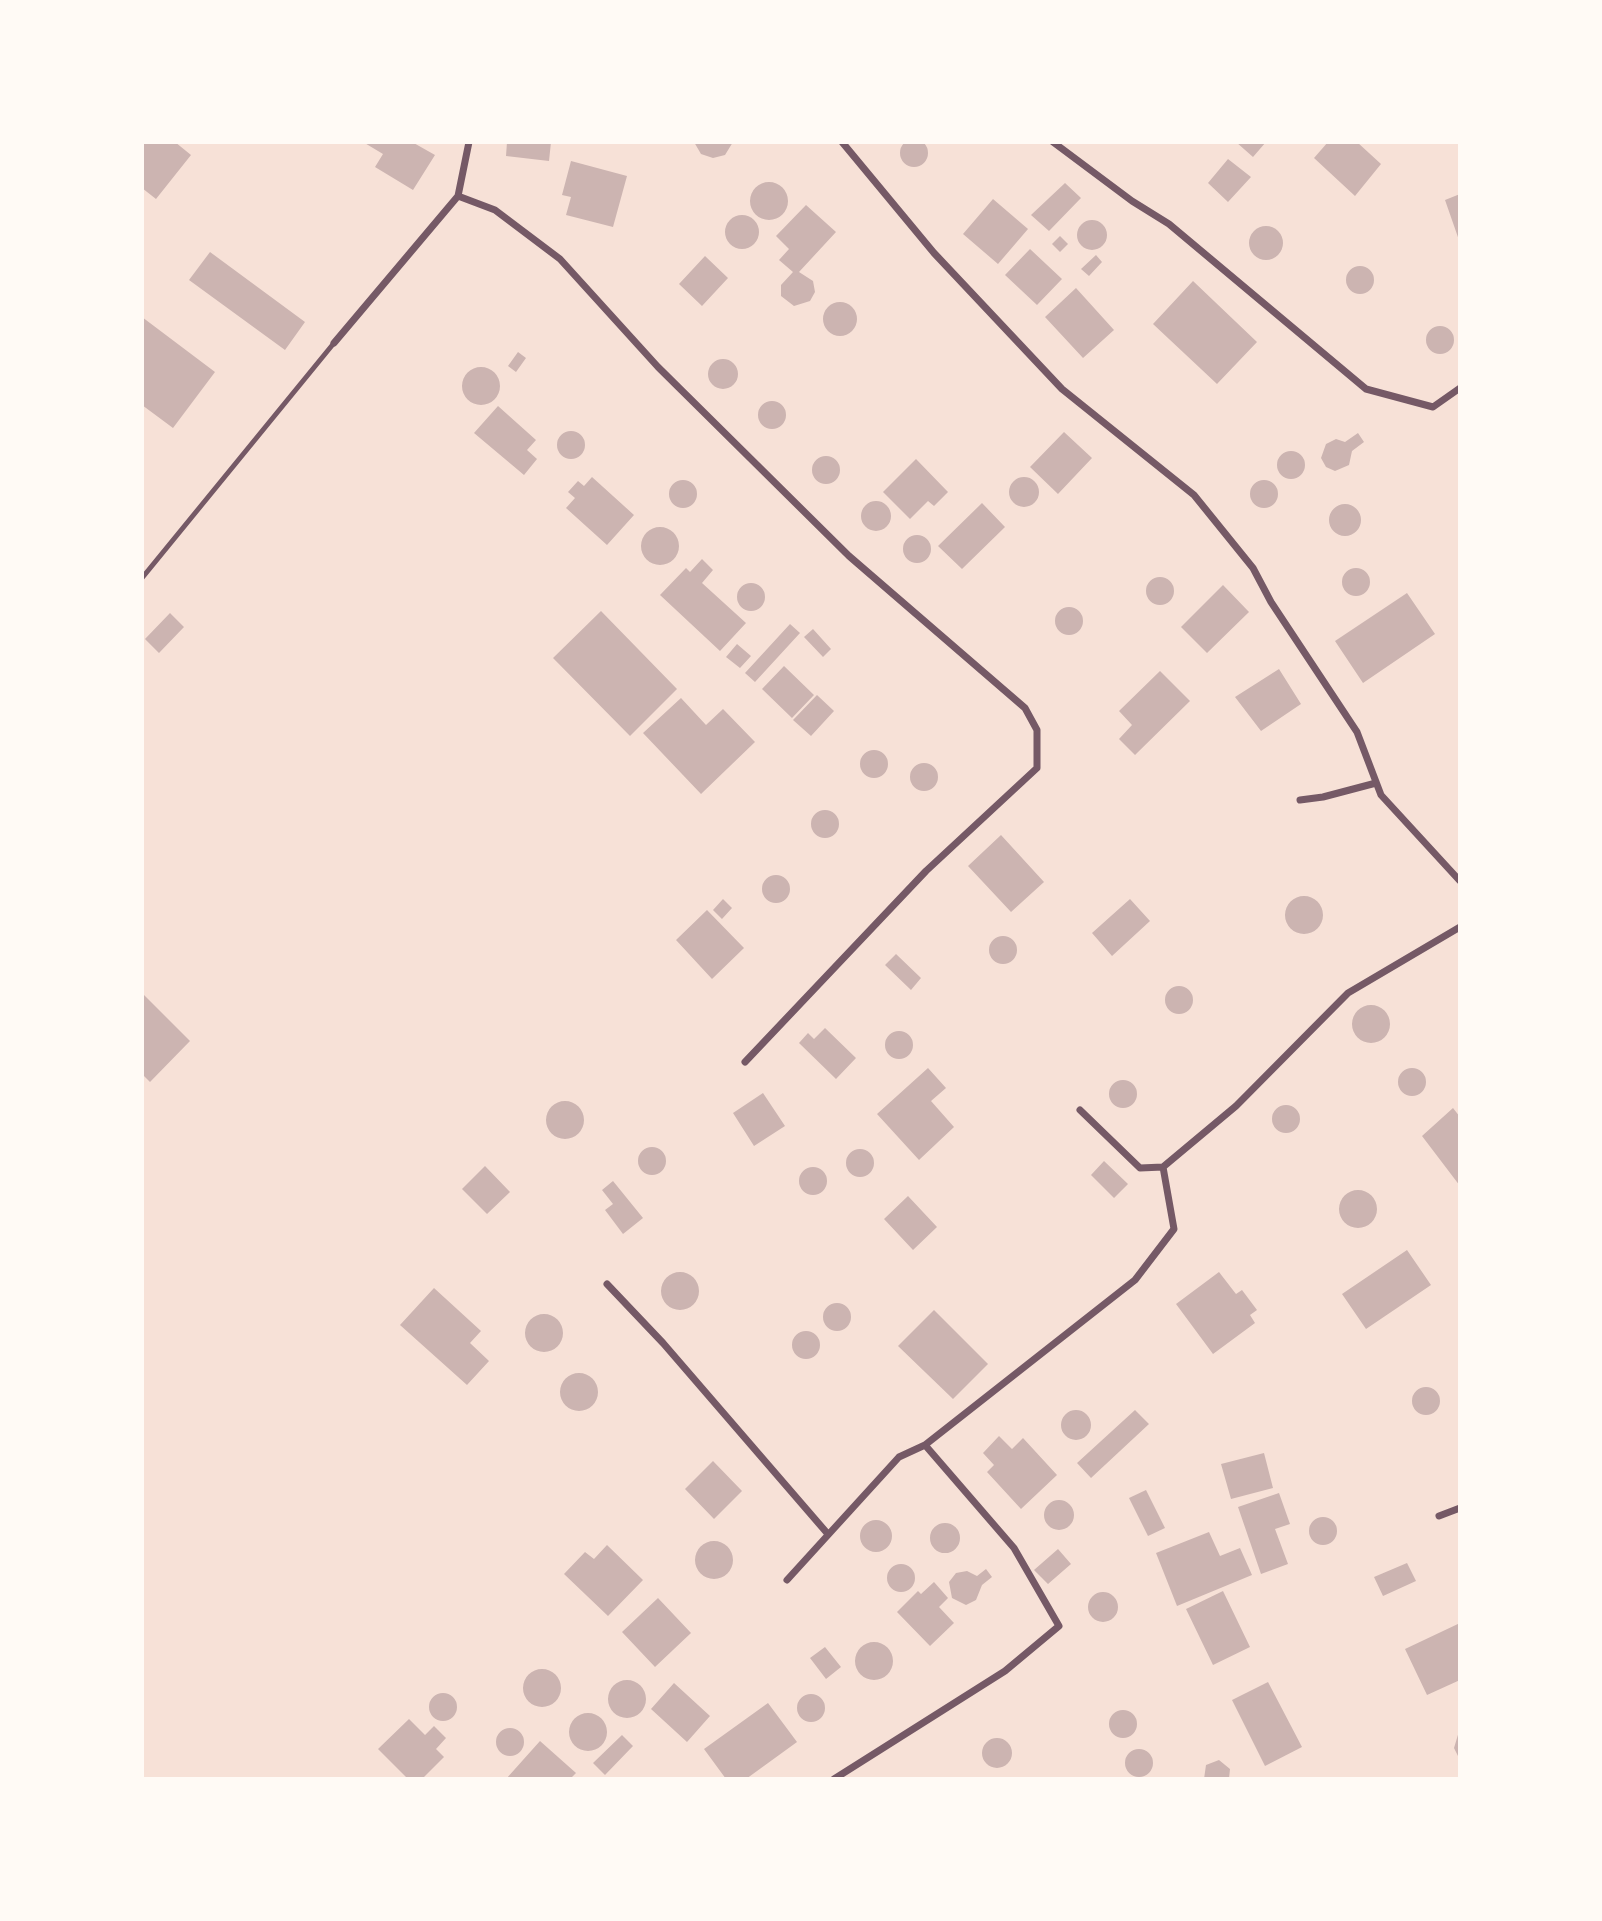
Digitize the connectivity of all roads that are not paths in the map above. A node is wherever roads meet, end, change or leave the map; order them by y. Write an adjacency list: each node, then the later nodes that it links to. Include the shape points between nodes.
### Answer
1 (469, 142): 4 (street)
2 (842, 142): 8 (street, via 934,253 1062,389 1194,495 1253,568 1357,732)
3 (1053, 142): 6 (street, via 1168,224 1366,389 1433,407)
4 (458, 196): 5 (street); 12 (street, via 495,210 560,259 658,367 849,556 1025,708 1037,730 1037,768 926,871)
5 (334, 343): 7 (lane)
6 (1460, 388)
7 (142, 578)
8 (1376, 783): 9 (street); 10 (street, via 1381,795)
9 (1300, 800)
10 (1460, 881)
11 (1460, 927): 14 (street, via 1348,993 1236,1106)
12 (746, 1062)
13 (1080, 1110): 14 (street, via 1140,1168)
14 (1163, 1167): 16 (street, via 1174,1229 1135,1280)
15 (607, 1284): 19 (street)
16 (925, 1445): 19 (street, via 899,1457); 21 (street, via 1014,1548 1059,1626 1005,1671)
17 (1460, 1508): 18 (street)
18 (1439, 1516)
19 (827, 1532): 20 (street)
20 (787, 1580)
21 (834, 1779)

